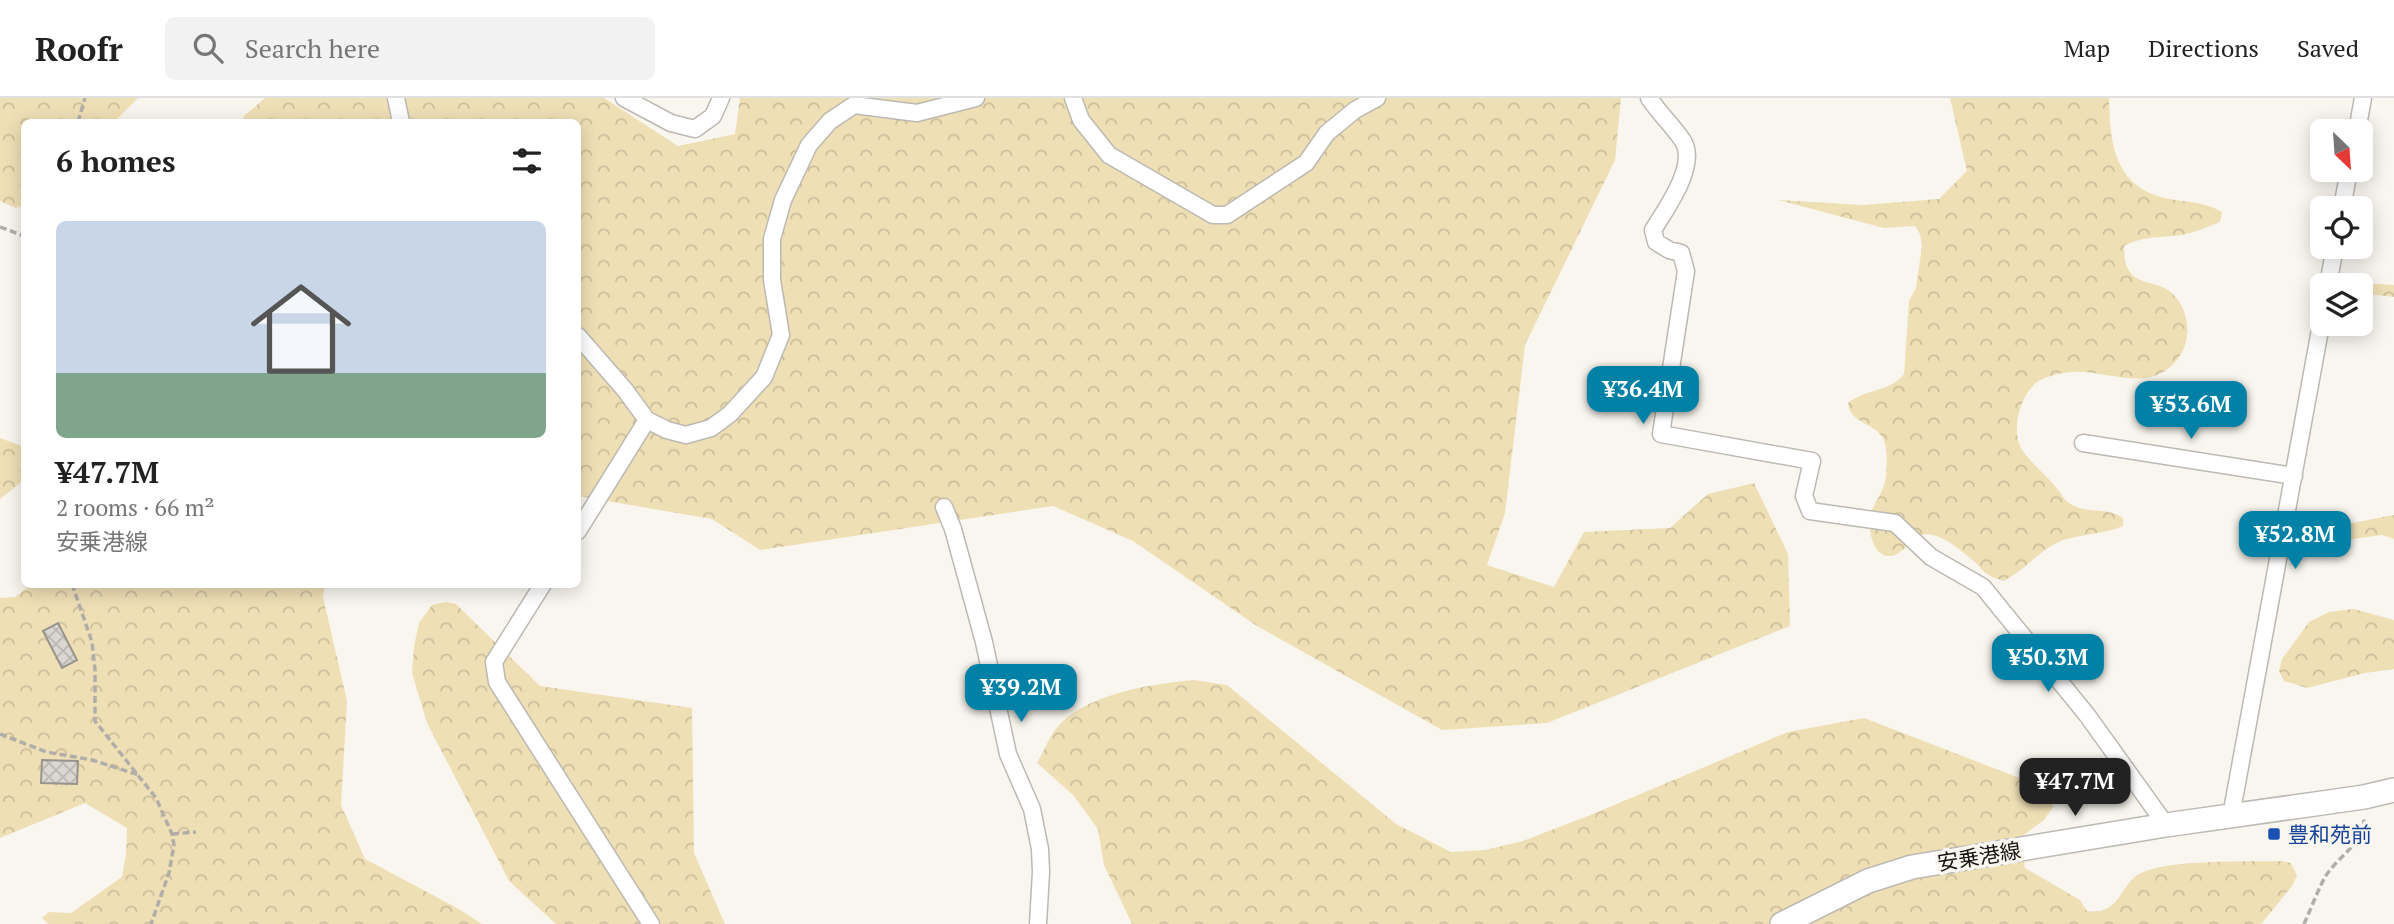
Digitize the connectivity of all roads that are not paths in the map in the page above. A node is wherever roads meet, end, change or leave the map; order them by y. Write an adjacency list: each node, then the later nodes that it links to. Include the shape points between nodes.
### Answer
1 (396, 98): 9 (street)
2 (624, 98): 3 (street, via 671,123 695,129 713,116)
3 (720, 98)
4 (976, 98): 13 (street, via 917,113 853,105 830,121 808,145 783,200 772,239 772,279 781,335 764,377 711,428 686,435)
5 (1073, 98): 6 (street, via 1081,120 1109,155 1213,215 1227,215 1306,163 1327,133)
6 (1377, 98)
7 (1649, 98): 21 (street, via 1684,143 1688,157 1685,172 1653,230 1656,242 1681,253 1686,271 1661,434 1812,461 1804,496 1810,512 1895,523 1931,557 1983,587 2087,715)
8 (2363, 98): 10 (street)
9 (400, 119)
10 (2359, 119)
11 (2319, 336): 15 (street)
12 (581, 340): 13 (street)
13 (646, 420): 17 (street)
14 (2083, 443): 15 (street)
15 (2294, 475): 20 (street)
16 (944, 506): 23 (street, via 980,629 1008,754 1032,809 1040,849)
17 (581, 526)
18 (540, 588): 22 (street, via 494,662 497,682)
19 (2394, 790): 20 (main road, 安乗港線)
20 (2231, 816): 21 (main road, 安乗港線)
21 (2166, 825): 24 (main road, 安乗港線, via 1912,867 1868,881)
22 (651, 924)
23 (1038, 924)
24 (1782, 924)

